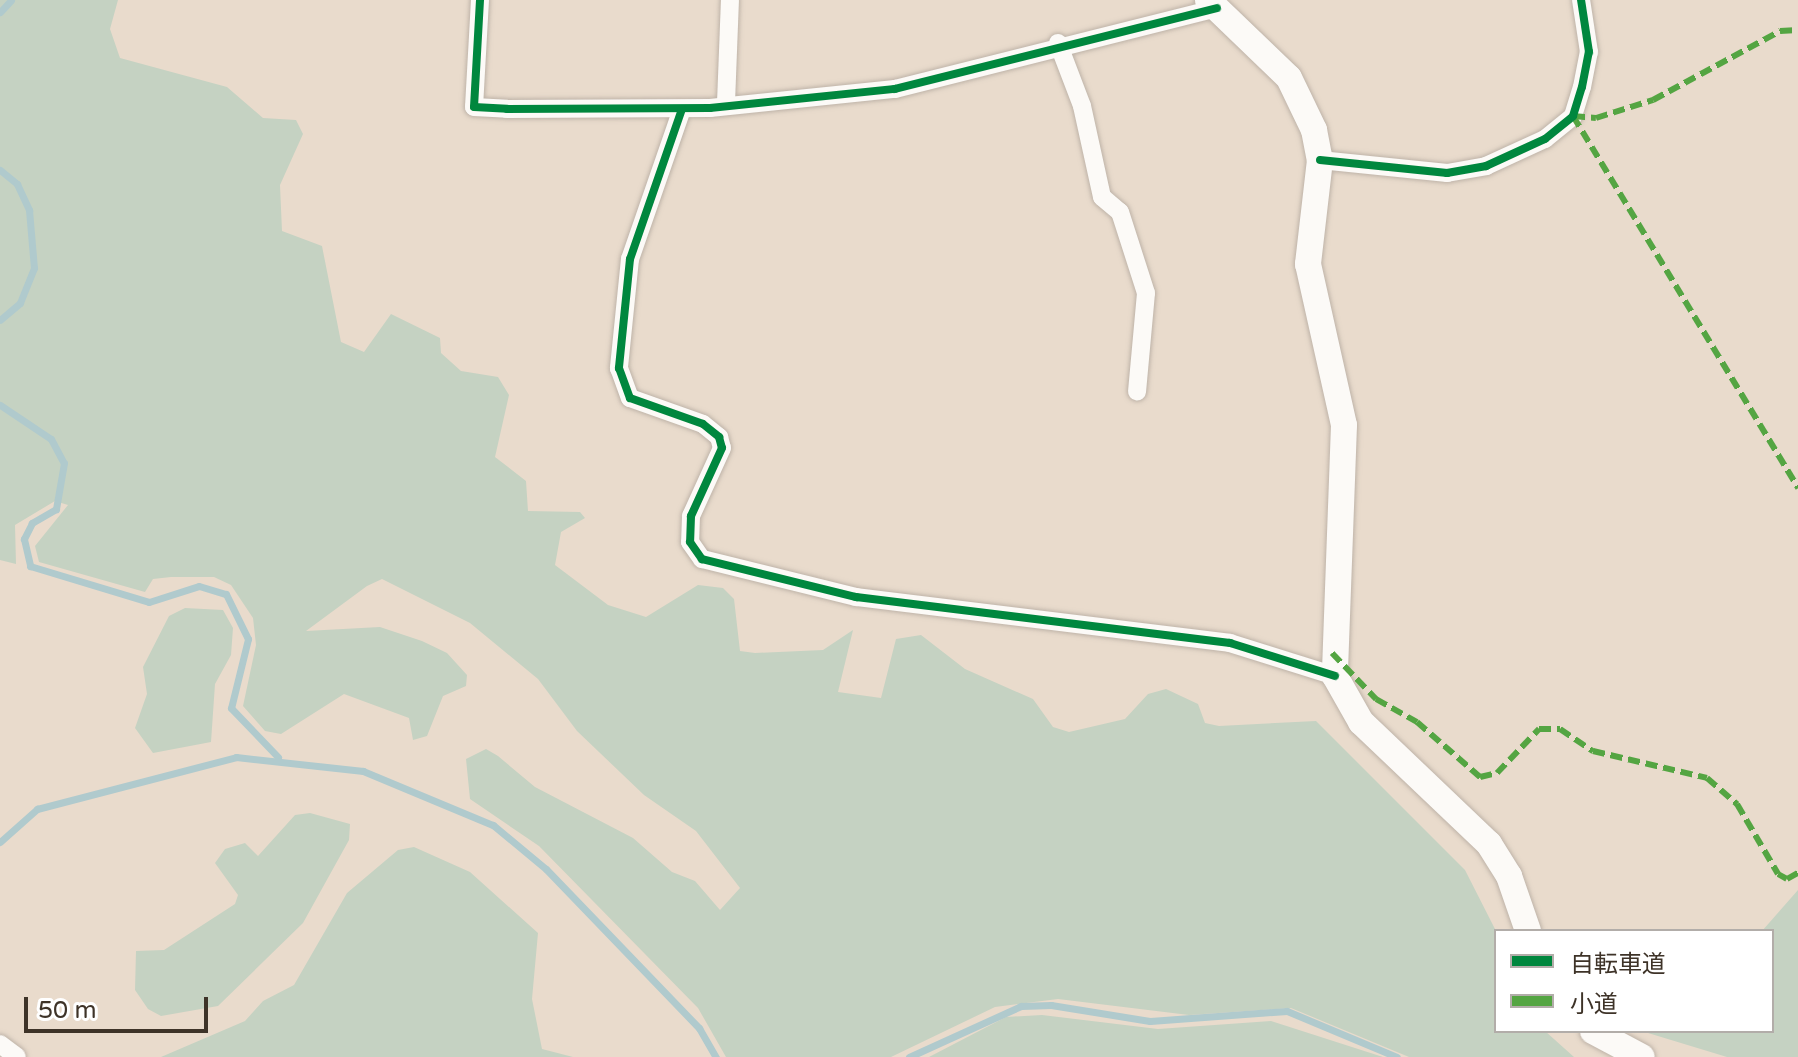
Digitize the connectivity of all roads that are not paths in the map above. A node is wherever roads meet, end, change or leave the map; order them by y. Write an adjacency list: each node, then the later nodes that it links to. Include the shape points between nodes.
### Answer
1 (480, 0): 7 (street, via 474,107)
2 (730, 0): 6 (street)
3 (1581, 0): 8 (street, via 1589,52 1582,87 1573,116 1545,139 1486,166 1447,173)
4 (1213, 4): 5 (street); 8 (main road, via 1259,43 1296,89)
5 (1058, 43): 6 (street, via 922,85); 9 (street, via 1082,106 1102,197 1120,212 1146,293)
6 (726, 103): 7 (street)
7 (682, 109): 10 (street, via 630,259 619,368 630,398 703,424 719,437 722,448 691,516 690,542 702,559 856,597 1230,643)
8 (1320, 160): 10 (main road, via 1308,264 1344,425)
9 (1137, 392)
10 (1335, 676): 11 (main road, via 1361,722 1489,844 1509,876)
11 (1527, 929)
12 (1597, 1033): 15 (main road)
13 (0, 1044): 14 (street)
14 (17, 1057)
15 (1642, 1057)

